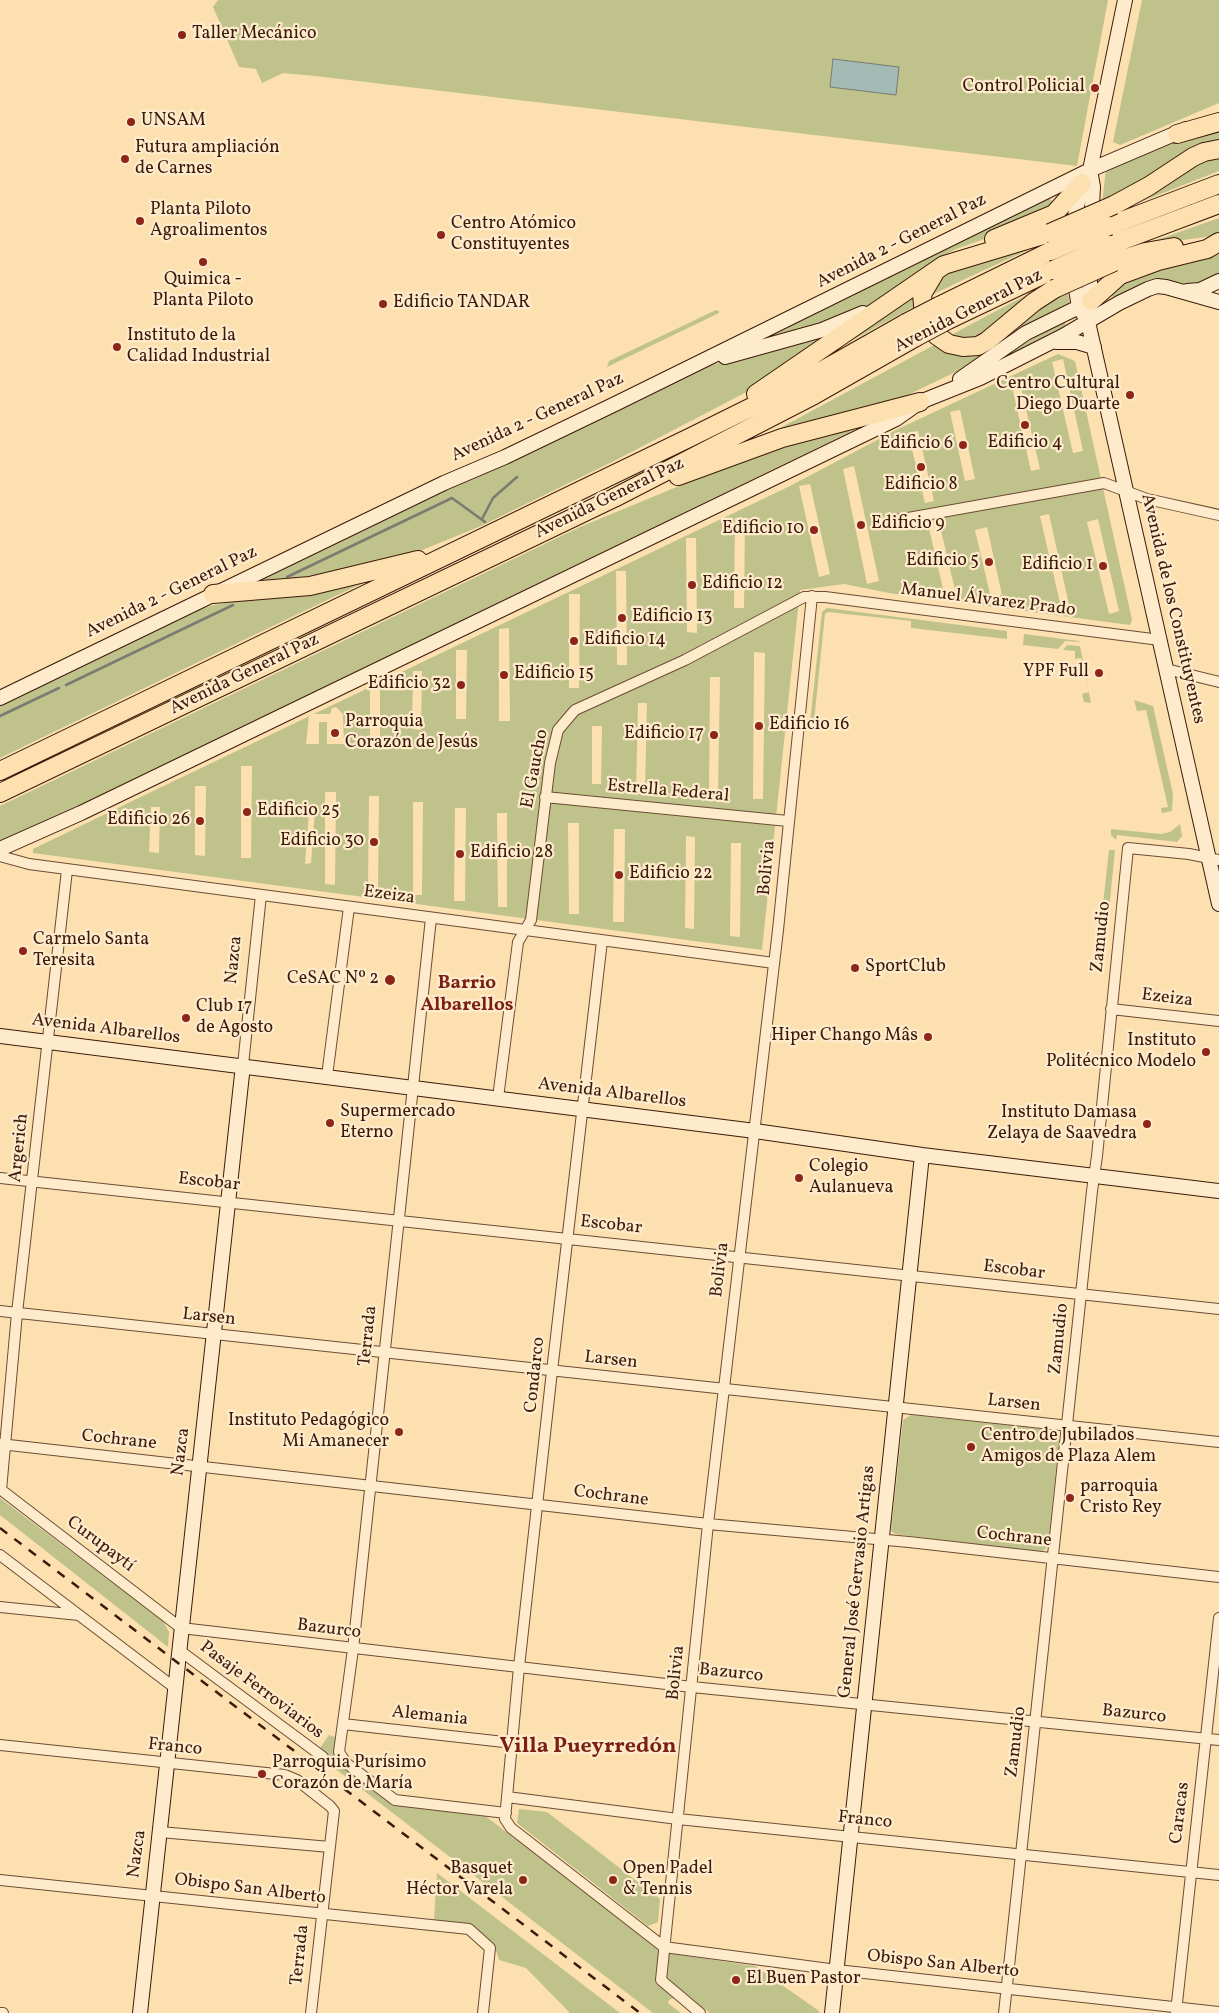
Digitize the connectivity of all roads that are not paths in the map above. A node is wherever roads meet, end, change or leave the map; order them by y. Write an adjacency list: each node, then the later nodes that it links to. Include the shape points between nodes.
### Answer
1 (1125, 0): 6 (street)
2 (1219, 116): 4 (street, Avenida 2 - General Paz)
3 (1219, 122): 4 (highway)
4 (1177, 134): 6 (street, Avenida 2 - General Paz)
5 (1219, 150): 12 (highway, bridge, via 1193,157 1114,205 1050,233)
6 (1086, 176): 9 (street, via 1093,187); 10 (street); 12 (highway, via 1054,214 980,245); 25 (street, Avenida 2 - General Paz)
7 (1219, 184): 20 (highway, Avenida General Paz, bridge, via 1051,251)
8 (1219, 204): 20 (highway, Avenida General Paz, bridge)
9 (1092, 205)
10 (1074, 216)
11 (1219, 242): 12 (highway, bridge, via 1152,250 1114,262 1054,289 987,341 974,347 946,342 932,332 922,311 924,288); 19 (highway, via 1207,249 1120,274)
12 (947, 264): 17 (highway)
13 (1090, 275): 19 (street, Avenida de los Constituyentes)
14 (1219, 281): 16 (street, via 1200,290)
15 (1075, 284): 19 (street, Avenida de los Constituyentes)
16 (1187, 291): 18 (street, via 1193,296); 21 (street, via 1166,287 1148,289)
17 (891, 300): 25 (street, via 822,330); 28 (highway, via 850,332)
18 (1219, 302)
19 (1085, 304): 21 (street, Avenida de los Constituyentes); 26 (street, via 1026,333)
20 (942, 313): 22 (highway, Avenida General Paz, bridge)
21 (1088, 322): 23 (street); 24 (street, Avenida de los Constituyentes)
22 (911, 330): 28 (highway, Avenida General Paz); 30 (highway, Avenida General Paz, via 814,395)
23 (1049, 343): 24 (street, via 1066,340); 26 (street, via 980,378)
24 (1094, 347): 29 (street, Avenida de los Constituyentes)
25 (689, 367): 34 (street, Avenida 2 - General Paz)
26 (939, 394): 27 (street)
27 (920, 402): 30 (highway, via 782,438); 44 (street, via 896,419 81,813)
28 (691, 437): 33 (highway, Avenida General Paz)
29 (1126, 489): 31 (street, via 1147,499); 32 (street, via 1101,484); 36 (street, Avenida de los Constituyentes)
30 (614, 498): 41 (highway, Avenida General Paz)
31 (1219, 515)
32 (897, 520)
33 (460, 549): 34 (highway, via 310,586); 40 (highway, Avenida General Paz)
34 (213, 594): 39 (street, Avenida 2 - General Paz)
35 (812, 596): 36 (street, Manuel Álvarez Prado); 42 (street, El Gaucho, via 793,602 685,660 575,710 564,720 556,735); 43 (street, Bolivia)
36 (1160, 640): 37 (street, Avenida de los Constituyentes)
37 (1166, 669): 38 (street); 46 (street, Avenida de los Constituyentes)
38 (1219, 682)
39 (0, 698)
40 (0, 771)
41 (0, 793)
42 (546, 796): 43 (street, Estrella Federal); 52 (street, El Gaucho, via 531,920)
43 (788, 821): 54 (street, Bolivia)
44 (0, 849)
45 (0, 856): 47 (street, Ezeiza, via 24,864)
46 (1214, 859): 49 (street, Avenida de los Constituyentes); 55 (street, Zamudio, via 1128,848)
47 (67, 870): 48 (street, Ezeiza); 58 (street, Argerich)
48 (262, 895): 50 (street, Ezeiza); 59 (street, Nazca)
49 (1219, 904)
50 (350, 907): 51 (street, Ezeiza); 60 (street)
51 (431, 918): 52 (street, Ezeiza); 61 (street, Terrada)
52 (526, 930): 53 (street, Ezeiza); 62 (street, El Gaucho, via 518,942)
53 (602, 941): 54 (street, Ezeiza); 63 (street, Condarco)
54 (774, 963): 64 (street, Bolivia)
55 (1111, 1009): 56 (street, Ezeiza); 66 (street, Zamudio)
56 (1219, 1022)
57 (0, 1036): 58 (street, Avenida Albarellos)
58 (48, 1042): 59 (street, Avenida Albarellos); 68 (street, Argerich)
59 (243, 1065): 60 (street, Avenida Albarellos); 70 (street, Nazca)
60 (327, 1076): 61 (street, Avenida Albarellos)
61 (413, 1087): 62 (street, Avenida Albarellos); 71 (street, Terrada)
62 (498, 1098): 63 (street, Avenida Albarellos)
63 (581, 1110): 64 (street, Avenida Albarellos); 72 (street, Condarco)
64 (755, 1131): 65 (street, Avenida Albarellos); 73 (street, Bolivia)
65 (922, 1155): 66 (street, Avenida Albarellos); 74 (street, General José Gervasio Artigas)
66 (1093, 1176): 69 (street, Avenida Albarellos); 75 (street, Zamudio)
67 (0, 1178): 68 (street, Escobar)
68 (33, 1181): 70 (street, Escobar); 78 (street, Argerich)
69 (1219, 1191)
70 (228, 1202): 71 (street, Escobar); 79 (street, Nazca)
71 (397, 1220): 72 (street, Escobar); 80 (street, Terrada)
72 (569, 1238): 73 (street, Escobar); 81 (street, Condarco)
73 (739, 1256): 74 (street, Escobar); 82 (street, Bolivia)
74 (910, 1275): 75 (street, Escobar); 83 (street, General José Gervasio Artigas)
75 (1081, 1295): 76 (street, Escobar); 84 (street, Zamudio)
76 (1219, 1309)
77 (0, 1312): 78 (street, Larsen)
78 (17, 1313): 79 (street, Larsen); 86 (street, Argerich)
79 (214, 1335): 80 (street, Larsen); 87 (street, Nazca)
80 (384, 1353): 81 (street, Larsen); 88 (street, Terrada)
81 (552, 1371): 82 (street, Larsen); 90 (street, Condarco)
82 (724, 1390): 83 (street, Larsen); 91 (street, Bolivia)
83 (895, 1408): 84 (street, Larsen); 92 (street, General José Gervasio Artigas)
84 (1067, 1428): 85 (street, Larsen); 94 (street, Zamudio)
85 (1219, 1442)
86 (2, 1444): 87 (street, Cochrane); 89 (street, Argerich)
87 (199, 1466): 88 (street, Cochrane); 99 (street, Nazca)
88 (369, 1486): 90 (street, Cochrane); 100 (street, Terrada)
89 (0, 1489): 99 (street, Curupaytí)
90 (538, 1505): 91 (street, Cochrane); 102 (street, Condarco)
91 (708, 1524): 92 (street, Cochrane); 103 (street, Bolivia)
92 (882, 1540): 94 (street, Cochrane); 105 (street, General José Gervasio Artigas)
93 (0, 1555): 97 (street)
94 (1054, 1558): 95 (street, Cochrane); 106 (street, Zamudio)
95 (1219, 1577)
96 (0, 1607): 97 (street)
97 (79, 1615): 104 (street)
98 (1219, 1618): 108 (street, Caracas)
99 (181, 1628): 100 (street, Bazurco); 101 (street, Nazca)
100 (353, 1649): 102 (street, Bazurco); 107 (street, Terrada)
101 (179, 1650): 104 (street, Nazca); 112 (street, Pasaje Ferroviarios)
102 (519, 1667): 103 (street, Bazurco); 110 (street, Condarco)
103 (692, 1687): 105 (street, Bazurco); 117 (street, Bolivia)
104 (175, 1688): 113 (street, Nazca)
105 (864, 1704): 106 (street, Bazurco); 119 (street, General José Gervasio Artigas)
106 (1036, 1721): 108 (street, Bazurco); 121 (street, Zamudio)
107 (343, 1724): 110 (street, Alemania); 116 (street, Terrada, via 340,1757 395,1800)
108 (1206, 1739): 109 (street, Bazurco); 122 (street, Caracas)
109 (1219, 1740)
110 (513, 1743): 114 (street, Condarco)
111 (0, 1745): 113 (street, Franco)
112 (323, 1758)
113 (167, 1763): 115 (street, Franco, via 291,1776); 118 (street, Nazca)
114 (507, 1797): 116 (street, Condarco); 117 (street, Franco)
115 (334, 1811): 120 (street, Terrada)
116 (506, 1813): 127 (street, via 506,1824)
117 (678, 1819): 119 (street, Franco); 127 (street, Bolivia)
118 (160, 1832): 120 (street); 125 (street, Nazca)
119 (849, 1835): 121 (street, Franco); 128 (street, General José Gervasio Artigas)
120 (330, 1847): 126 (street, Terrada)
121 (1020, 1853): 122 (street, Franco); 129 (street, Zamudio)
122 (1191, 1872): 123 (street, Franco); 130 (street, Caracas)
123 (1219, 1875)
124 (0, 1880): 125 (street, Obispo San Alberto)
125 (151, 1895): 126 (street, Obispo San Alberto); 132 (street, Nazca)
126 (322, 1915): 133 (street, Terrada); 134 (street, Obispo San Alberto, via 469,1930 490,1948)
127 (664, 1947): 128 (street, Obispo San Alberto); 135 (street, Bolivia, via 661,1980)
128 (837, 1970): 129 (street, Obispo San Alberto); 136 (street, General José Gervasio Artigas)
129 (1007, 1988): 130 (street, Obispo San Alberto); 137 (street, Zamudio)
130 (1176, 2010): 131 (street, Obispo San Alberto)
131 (1219, 2012)
132 (140, 2013)
133 (311, 2013)
134 (483, 2013)
135 (700, 2013)
136 (832, 2013)
137 (1004, 2013)

